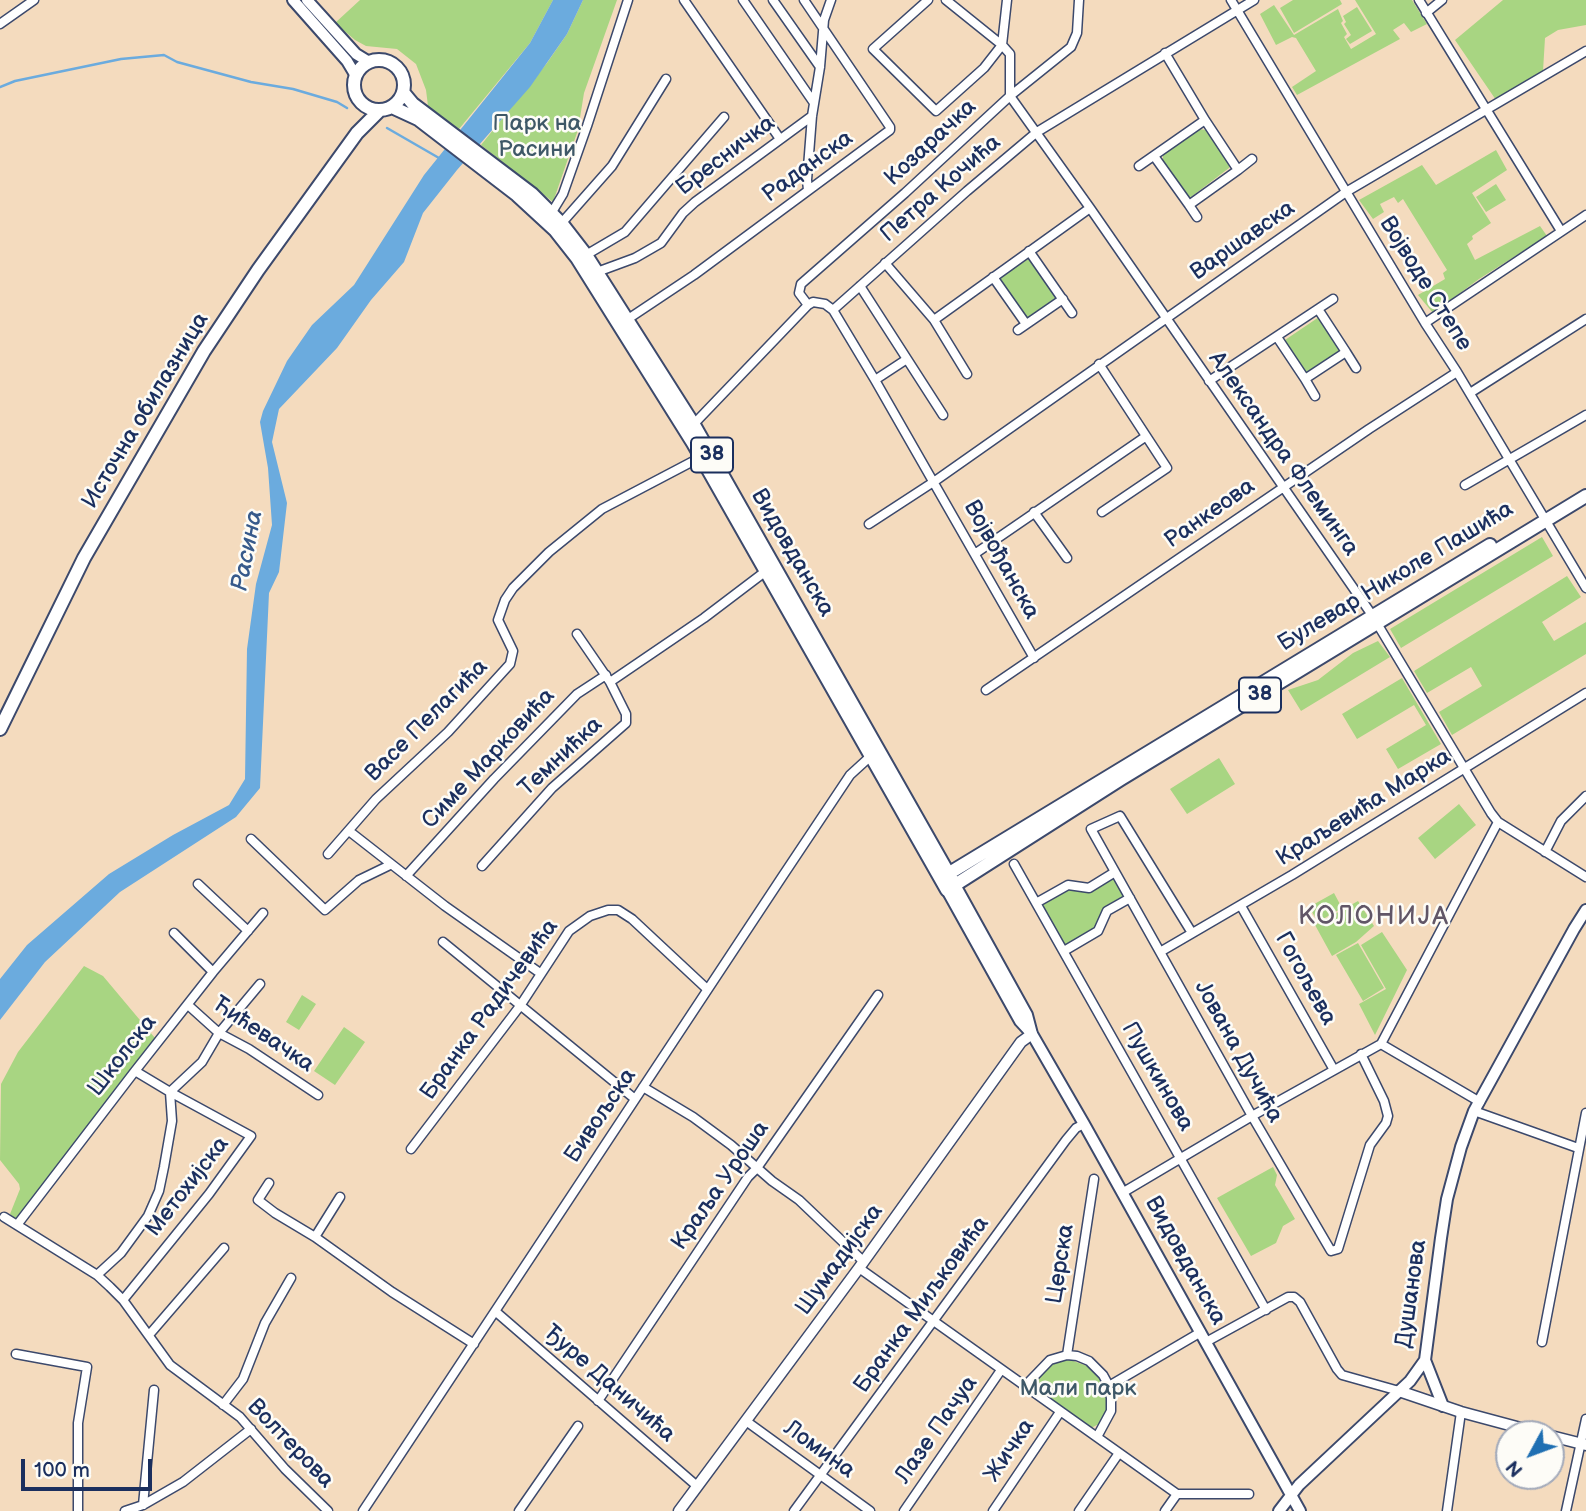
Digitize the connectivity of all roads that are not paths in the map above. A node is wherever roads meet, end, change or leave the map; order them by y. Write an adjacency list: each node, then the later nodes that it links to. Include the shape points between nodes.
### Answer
1 (34, 0): 20 (street)
2 (293, 0): 27 (main road)
3 (307, 0): 25 (main road, via 356,54)
4 (628, 0): 52 (street)
5 (684, 0): 41 (street)
6 (743, 0): 32 (street)
7 (773, 0): 26 (street)
8 (804, 0): 21 (street, Раданска)
9 (831, 0): 21 (street)
10 (928, 0): 22 (street, via 873,49 936,111 984,68)
11 (946, 0): 22 (street)
12 (1007, 0): 22 (street)
13 (1079, 0): 30 (street, Козарачка, via 1075,41)
14 (1231, 0): 18 (street, Војводе Степе)
15 (1254, 0): 18 (street, Петра Кочића)
16 (1419, 0): 19 (street)
17 (1442, 0): 19 (street)
18 (1237, 10): 24 (street, Петра Кочића); 47 (street, Војводе Степе)
19 (1426, 13): 34 (street)
20 (0, 24)
21 (823, 29): 26 (street); 46 (street, Раданска, via 890,127)
22 (1002, 45): 30 (street, via 1012,60)
23 (1586, 51): 34 (street, Варшавска)
24 (1165, 52): 38 (street); 39 (street, Петра Кочића)
25 (369, 62): 27 (main road); 29 (main road, 38, via 382,61 397,68)
26 (820, 67): 32 (street)
27 (356, 76): 31 (main road, via 354,90)
28 (666, 79): 52 (street, via 612,166)
29 (403, 92): 33 (main road); 35 (main road, 38)
30 (1010, 96): 39 (street, Александра Флеминга); 62 (street, Козарачка, via 801,284 799,293)
31 (360, 102): 33 (main road, 38, via 372,110); 40 (main road, Источна обилазница)
32 (814, 103): 36 (street)
33 (386, 108): 35 (main road, 38); 40 (main road, Источна обилазница)
34 (1486, 110): 47 (street, Варшавска); 53 (street)
35 (421, 116): 52 (main road, Видовданска / 38)
36 (812, 116): 41 (street, Бресничка); 46 (street)
37 (724, 117): 55 (street, via 625,232)
38 (1205, 120): 42 (street); 45 (street)
39 (1037, 132): 49 (street, Александра Флеминга); 56 (street, Петра Кочића)
40 (356, 133): 111 (main road, Источна обилазница, via 204,351 84,558)
41 (780, 139): 57 (street, Бресничка, via 689,207 661,243)
42 (1154, 156): 44 (street); 48 (street)
43 (1252, 159): 45 (street)
44 (1139, 166)
45 (1238, 170): 48 (street)
46 (808, 190): 69 (street, Раданска)
47 (1346, 192): 66 (street, Варшавска); 70 (street, Војводе Степе)
48 (1189, 205): 51 (street)
49 (1090, 208): 54 (street); 66 (street, Александра Флеминга)
50 (1586, 215): 53 (street)
51 (1197, 217)
52 (554, 222): 55 (main road, Видовданска / 38); 69 (main road, Видовданска / 38)
53 (1561, 231): 70 (street)
54 (1029, 251): 58 (street); 60 (street)
55 (586, 255): 57 (main road, Видовданска / 38)
56 (885, 263): 59 (street, Петра Кочића); 68 (street)
57 (597, 272): 69 (main road, Видовданска / 38)
58 (993, 277): 68 (street); 71 (street)
59 (860, 286): 64 (street, Петра Кочића); 75 (street)
60 (1063, 299): 65 (street); 71 (street)
61 (1333, 299): 63 (street)
62 (808, 305): 64 (street, via 818,302); 87 (street)
63 (1318, 309): 73 (street); 74 (street)
64 (833, 310): 81 (street, Војвођанска)
65 (1072, 313)
66 (1166, 319): 76 (street, Варшавска); 82 (street, Александра Флеминга)
67 (1586, 319): 83 (street)
68 (934, 320): 79 (street)
69 (624, 322): 87 (main road, Видовданска / 38)
70 (1425, 323): 78 (street, Војводе Степе)
71 (1026, 324): 72 (street)
72 (1017, 330)
73 (1277, 337): 80 (street); 82 (street)
74 (1346, 352): 77 (street); 80 (street)
75 (907, 359): 81 (street); 85 (street)
76 (1099, 364): 88 (street); 91 (street, Варшавска)
77 (1356, 368)
78 (1458, 372): 83 (street, Војводе Степе); 94 (street, Ранкеова)
79 (967, 374)
80 (1305, 379): 84 (street)
81 (876, 380): 91 (street, Војвођанска)
82 (1209, 381): 94 (street, Александра Флеминга)
83 (1471, 394): 90 (street, Војводе Степе)
84 (1315, 396)
85 (943, 415)
86 (1586, 415): 90 (street)
87 (690, 428): 89 (main road, Видовданска / 38); 103 (main road, Видовданска / 38)
88 (1145, 437): 96 (street); 97 (street, via 1167,468)
89 (701, 457): 102 (main road, Видовданска / 38); 116 (street, Васе Пелагића, via 602,509 513,588 499,620 513,651 510,664)
90 (1509, 458): 92 (street); 98 (street, Војводе Степе)
91 (935, 481): 99 (street); 100 (street, Војвођанска)
92 (1465, 485)
93 (1586, 486): 98 (main road, Булевар Николе Пашића / 38)
94 (1283, 487): 105 (street, Александра Флеминга); 107 (street, Ранкеова)
95 (1586, 496): 98 (main road, Булевар Николе Пашића / 38)
96 (1034, 512): 100 (street); 101 (street)
97 (1102, 513)
98 (1543, 517): 104 (street, Војводе Степе); 105 (main road, Булевар Николе Пашића / 38)
99 (869, 524)
100 (976, 553): 107 (street, Војвођанска)
101 (1067, 558)
102 (766, 571): 103 (main road, Видовданска / 38); 108 (street, Симе Марковића, via 704,618)
103 (778, 582): 112 (main road, Видовданска / 38)
104 (1586, 588)
105 (1374, 620): 113 (street, Александра Флеминга); 126 (main road, Булевар Николе Пашића / 38)
106 (577, 634): 108 (street, Темнићка)
107 (1034, 658): 109 (street, Ранкеова)
108 (608, 678): 122 (street, Темнићка, via 626,713 626,723 552,788); 124 (street, Симе Марковића, via 577,694)
109 (986, 690)
110 (1586, 693): 113 (street, Краљевића Марка)
111 (0, 729)
112 (875, 753): 126 (main road, Видовданска / 38); 142 (street, Бивољска, via 850,775)
113 (1465, 769): 115 (street, Александра Флеминга); 130 (street, Краљевића Марка)
114 (1586, 796): 118 (street, via 1561,821)
115 (1498, 822): 118 (street, Александра Флеминга); 148 (street)
116 (349, 831): 119 (street, Васе Пелагића); 120 (street)
117 (251, 839): 120 (street, via 325,910 359,880)
118 (1545, 852): 125 (street, Александра Флеминга)
119 (328, 854)
120 (390, 864): 124 (street)
121 (1014, 864): 129 (street, Пушкинова)
122 (482, 866)
123 (1115, 873): 128 (street, Јована Дучића); 129 (street, via 1089,888 1068,885); 135 (street, Јована Дучића, via 1091,829 1120,816)
124 (406, 876): 140 (street)
125 (1586, 877)
126 (948, 882): 147 (main road, Видовданска, via 1028,1018)
127 (198, 884): 133 (street)
128 (1130, 898): 137 (street, via 1107,911 1098,931); 138 (street, Јована Дучића)
129 (1037, 903): 137 (street, Пушкинова)
130 (1241, 906): 135 (street, Краљевића Марка); 151 (street, Гогољева)
131 (1586, 910): 156 (main road, Душанова)
132 (263, 913): 133 (street, Школска)
133 (248, 931): 139 (street, Школска)
134 (174, 933): 139 (street)
135 (1192, 933): 138 (street, Краљевића Марка)
136 (443, 942): 145 (street)
137 (1064, 951): 162 (street, Пушкинова)
138 (1160, 952): 158 (street, Јована Дучића)
139 (213, 972): 144 (street, Школска)
140 (540, 974): 142 (street, Бранка Радичевића, via 574,926 590,916 618,910); 145 (street, Бранка Радичевића)
141 (260, 984): 146 (street)
142 (707, 989): 152 (street, Бивољска)
143 (878, 995): 163 (street, Краља Уроша)
144 (187, 1005): 146 (street, Ћићевачка); 150 (street, Школска)
145 (520, 1006): 155 (street); 161 (street, Бранка Радичевића)
146 (219, 1033): 153 (street, via 202,1062); 154 (street, Ћићевачка)
147 (1032, 1034): 159 (main road, Видовданска); 172 (street, Шумадијска, via 1021,1042)
148 (1381, 1044): 149 (street); 156 (street)
149 (1361, 1054): 151 (street); 158 (street, Јована Дучића, via 1388,1116 1370,1145 1335,1251)
150 (135, 1070): 153 (street); 169 (street, Школска)
151 (1334, 1070): 158 (street)
152 (643, 1087): 155 (street, Бивољска); 163 (street, via 709,1128)
153 (170, 1092): 173 (street, Метохијска, via 172,1121 159,1191 139,1229); 175 (street, Метохијска, via 251,1136)
154 (318, 1095)
155 (635, 1099): 177 (street, Бивољска)
156 (1477, 1107): 160 (street); 185 (main road, Душанова, via 1447,1199)
157 (1586, 1113): 160 (street)
158 (1252, 1116): 162 (street)
159 (1084, 1124): 166 (main road, Видовданска); 178 (street, Бранка Миљковића, via 1066,1140)
160 (1578, 1148): 181 (street)
161 (411, 1149)
162 (1181, 1159): 166 (street); 176 (street, Пушкинова)
163 (757, 1168): 172 (street, via 799,1200); 191 (street, Краља Уроша)
164 (1094, 1180): 184 (street, Церска)
165 (269, 1183): 170 (street, via 258,1200)
166 (1122, 1193): 180 (main road, Видовданска)
167 (340, 1196): 170 (street)
168 (4, 1217): 169 (street, Волтерова)
169 (18, 1225): 173 (street, Волтерова)
170 (314, 1237): 182 (street)
171 (224, 1248): 179 (street)
172 (861, 1264): 178 (street); 197 (street, Шумадијска)
173 (97, 1275): 175 (street, Волтерова)
174 (291, 1278): 192 (street, Волтерова, via 265,1323 243,1379)
175 (123, 1300): 179 (street, Волтерова)
176 (1266, 1310): 180 (street); 190 (street, via 1294,1297 1342,1375)
177 (495, 1311): 182 (street, Бивољска); 191 (street, Ђуре Даничића)
178 (933, 1322): 186 (street); 205 (street, Бранка Миљковића)
179 (149, 1335): 192 (street, Волтерова, via 170,1365)
180 (1204, 1337): 187 (street); 209 (main road, Видовданска)
181 (1542, 1342)
182 (474, 1343): 214 (street, Бивољска)
183 (16, 1354): 211 (street, via 87,1367 78,1423)
184 (1067, 1354): 187 (street, via 1089,1361); 188 (street, via 1050,1360)
185 (1425, 1360): 190 (main road, Душанова); 193 (main road)
186 (1001, 1370): 188 (street); 219 (street, Лазе Пачуа)
187 (1109, 1386): 201 (street, via 1111,1412)
188 (1024, 1387): 194 (street)
189 (154, 1390): 210 (street)
190 (1399, 1391): 193 (street); 209 (main road, Душанова)
191 (598, 1401): 206 (street, Ђуре Даничића)
192 (223, 1405): 200 (street, Волтерова)
193 (1443, 1406): 195 (street)
194 (1060, 1412): 201 (street); 220 (street, Жичка)
195 (1461, 1412): 198 (street); 225 (street)
196 (1586, 1419): 203 (street)
197 (746, 1420): 205 (street, Ломина); 206 (street, Шумадијска)
198 (1495, 1421)
199 (578, 1426): 215 (street)
200 (251, 1429): 210 (street, via 208,1464); 213 (street, Волтерова)
201 (1097, 1437): 204 (street)
202 (1565, 1440): 203 (street)
203 (1583, 1445): 226 (street)
204 (1119, 1453): 208 (street); 221 (street)
205 (821, 1476): 217 (street, Бранка Миљковића); 218 (street, Ломина)
206 (697, 1486): 216 (street, Шумадијска)
207 (1250, 1493): 208 (street)
208 (1177, 1494): 222 (street)
209 (1290, 1495): 223 (main road, Душанова); 224 (main road, Видовданска)
210 (143, 1505): 212 (street)
211 (78, 1511)
212 (125, 1511)
213 (328, 1511)
214 (363, 1511)
215 (519, 1511)
216 (679, 1511)
217 (794, 1511)
218 (870, 1511)
219 (904, 1511)
220 (993, 1511)
221 (1079, 1511)
222 (1166, 1511)
223 (1279, 1511)
224 (1300, 1511)
225 (1447, 1511)
226 (1566, 1511)

